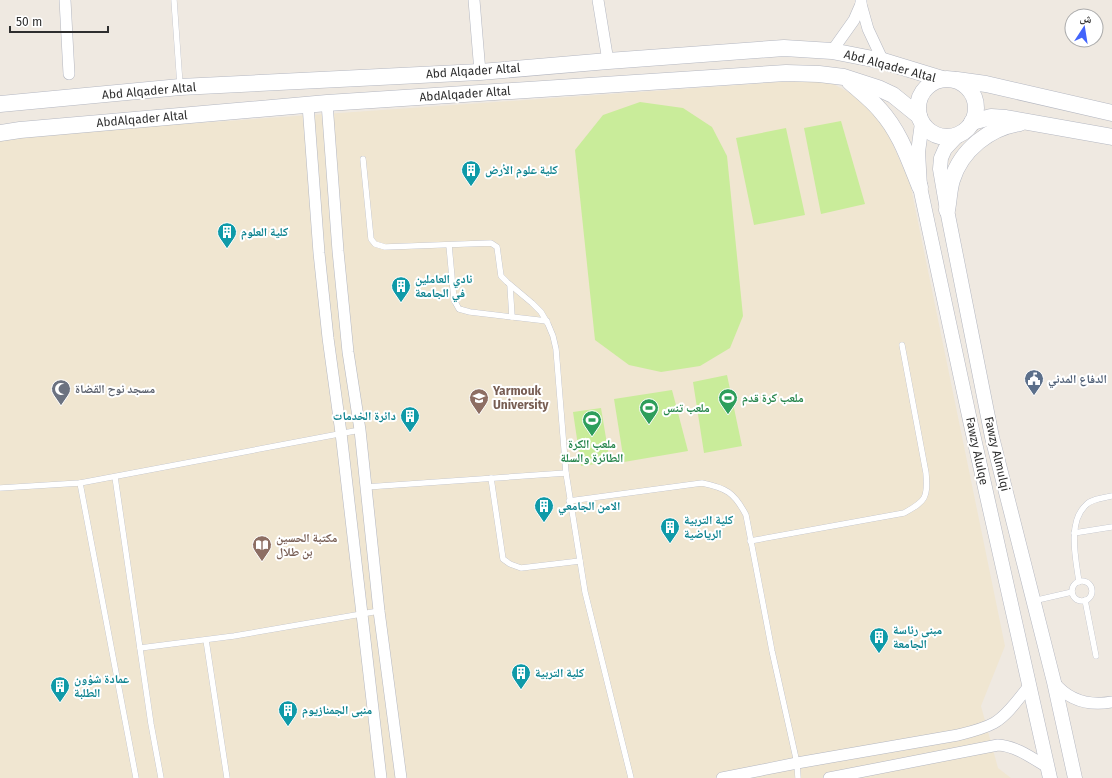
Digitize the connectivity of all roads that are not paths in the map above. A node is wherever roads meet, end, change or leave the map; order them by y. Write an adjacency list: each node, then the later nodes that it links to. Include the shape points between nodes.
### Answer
1 (65, 0): 10 (street)
2 (174, 0): 13 (lane)
3 (474, 0): 9 (street)
4 (598, 0): 7 (street)
5 (861, 2): 6 (street, via 854,20); 8 (street, via 868,29)
6 (832, 51): 7 (main road, Abd Alqader Altal, via 784,48); 8 (main road, Abd Alqader Altal)
7 (608, 60): 9 (main road, Abd Alqader Altal)
8 (884, 61): 12 (main road, Abd Alqader Altal)
9 (480, 72): 13 (main road, Abd Alqader Altal)
10 (69, 74)
11 (844, 77): 14 (main road, AbdAlqader Altal, via 786,73); 18 (main road, AbdAlqader Altal, via 893,95); 25 (main road, via 889,120 901,141)
12 (947, 79): 17 (main road, via 986,84); 18 (main road, via 925,89 918,107); 19 (main road, via 965,86 973,96 976,105)
13 (180, 87): 15 (main road, Abd Alqader Altal)
14 (327, 103): 16 (main road, AbdAlqader Altal); 32 (street)
15 (0, 104)
16 (308, 105): 21 (main road, AbdAlqader Altal); 33 (street, via 319,253)
17 (1112, 113)
18 (921, 120): 22 (main road, via 929,130 938,135 949,137); 25 (street, Fawzy Alulqe, via 918,152)
19 (972, 122): 20 (main road, via 991,117); 22 (main road)
20 (1027, 122): 23 (main road); 26 (main road, via 997,130 967,152 952,180)
21 (0, 133)
22 (959, 134): 26 (street, Fawzy Almulqi, via 945,149 941,158 940,169)
23 (1112, 137)
24 (363, 159): 27 (lane, via 371,239 375,244 385,247)
25 (920, 187): 35 (street, Fawzy Alulqe)
26 (947, 210): 34 (street, Fawzy Almulqi)
27 (448, 245): 28 (lane, via 495,244 501,276); 29 (lane, via 454,300 459,309)
28 (510, 285): 29 (lane); 30 (lane, via 532,302)
29 (512, 317): 30 (lane)
30 (547, 321): 38 (lane, via 556,349)
31 (902, 345): 48 (lane, via 926,473 925,497 919,505 904,513)
32 (348, 352): 33 (street); 36 (street)
33 (330, 354): 37 (street)
34 (981, 378): 35 (street); 53 (street, Fawzy Almulqi, via 992,437)
35 (962, 383): 60 (street, Fawzy Alulqe)
36 (360, 430): 37 (lane); 42 (street)
37 (341, 433): 39 (lane); 55 (street)
38 (566, 473): 40 (lane); 45 (lane)
39 (115, 477): 41 (lane); 57 (lane)
40 (491, 478): 42 (lane); 49 (lane, via 503,559 521,568)
41 (80, 484): 43 (lane); 66 (lane)
42 (365, 487): 54 (street)
43 (0, 488)
44 (1112, 496): 47 (lane, via 1086,504 1078,516)
45 (569, 501): 48 (lane, via 702,483 718,486 739,501 746,515); 49 (lane)
46 (1112, 527): 47 (lane)
47 (1074, 533): 50 (lane)
48 (750, 541): 64 (lane)
49 (580, 561): 71 (lane, via 585,592)
50 (1079, 582): 51 (lane); 52 (lane, via 1087,583 1092,590)
51 (1072, 592): 52 (lane, via 1077,600); 53 (lane)
52 (1085, 600): 58 (lane)
53 (1033, 601): 59 (street, Fawzy Almulqi)
54 (379, 611): 55 (lane); 70 (street)
55 (362, 614): 56 (lane); 69 (street)
56 (206, 640): 57 (lane); 68 (lane)
57 (140, 648): 67 (lane)
58 (1096, 656)
59 (1054, 682): 61 (street, via 1065,693 1079,701 1094,704); 75 (street, Fawzy Almulqi)
60 (1029, 686): 62 (street, via 1000,719); 65 (street, Fawzy Alulqe)
61 (1112, 702)
62 (958, 735): 63 (street); 64 (street)
63 (962, 751): 65 (street, via 1007,745); 74 (street)
64 (797, 763): 72 (street); 73 (lane)
65 (1048, 772)
66 (136, 778)
67 (161, 778)
68 (228, 778)
69 (381, 778)
70 (401, 778)
71 (631, 778)
72 (722, 778)
73 (798, 778)
74 (829, 778)
75 (1075, 778)

